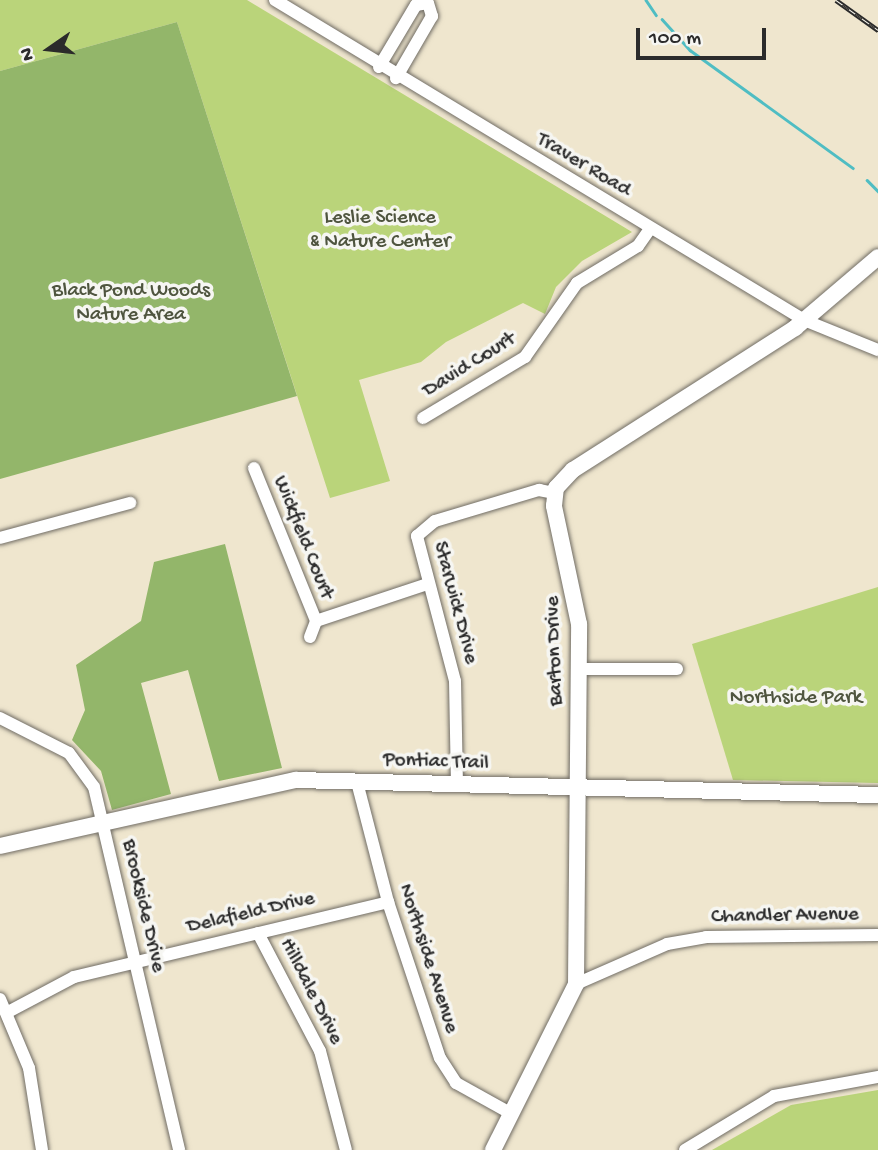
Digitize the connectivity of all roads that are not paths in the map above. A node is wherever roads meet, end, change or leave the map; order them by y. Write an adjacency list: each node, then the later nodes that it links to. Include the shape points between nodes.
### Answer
1 (275, 0): 2 (street, Traver Road)
2 (379, 67): 3 (street, Traver Road); 3 (street, via 416,5 428,3 432,16)
3 (396, 78): 4 (street, Traver Road)
4 (650, 229): 6 (street, Traver Road); 8 (street, David Court, via 638,246 578,283 525,357)
5 (878, 257): 6 (main road)
6 (804, 320): 7 (street, Traver Road); 10 (main road, via 573,470)
7 (878, 350)
8 (423, 418)
9 (254, 468): 14 (street, Wickfield Court)
10 (555, 493): 13 (street, Starwick Drive, via 539,490 426,526 416,543); 16 (main road, Barton Drive, via 578,603)
11 (131, 503): 12 (street)
12 (0, 538)
13 (426, 584): 14 (street, Wickfield Court); 20 (street, Starwick Drive, via 455,681)
14 (316, 621): 15 (street, Wickfield Court)
15 (310, 637)
16 (580, 669): 17 (street); 21 (main road, Barton Drive)
17 (677, 669)
18 (0, 718): 23 (street, Brookside Drive, via 74,757 94,787)
19 (357, 782): 20 (main road, Pontiac Trail); 23 (main road, Pontiac Trail, via 272,782); 25 (street, Northside Avenue)
20 (457, 785): 21 (main road, Pontiac Trail)
21 (579, 787): 22 (main road, Pontiac Trail); 29 (main road, Barton Drive)
22 (878, 795)
23 (103, 822): 24 (main road, Pontiac Trail); 28 (street, Brookside Drive)
24 (0, 846)
25 (388, 902): 26 (street, Delafield Drive); 33 (street, Northside Avenue, via 449,1074)
26 (258, 933): 28 (street, Delafield Drive); 36 (street, Hilldale Drive, via 320,1051)
27 (878, 935): 29 (street, Chandler Avenue, via 706,937 667,944)
28 (134, 961): 31 (street, Delafield Drive, via 74,977); 35 (street, Brookside Drive)
29 (576, 984): 33 (main road, Barton Drive)
30 (0, 999): 31 (street)
31 (8, 1012): 34 (street, via 32,1078)
32 (878, 1077): 38 (street, via 774,1096)
33 (512, 1114): 37 (main road, Barton Drive)
34 (42, 1150)
35 (179, 1150)
36 (346, 1150)
37 (493, 1150)
38 (685, 1150)

